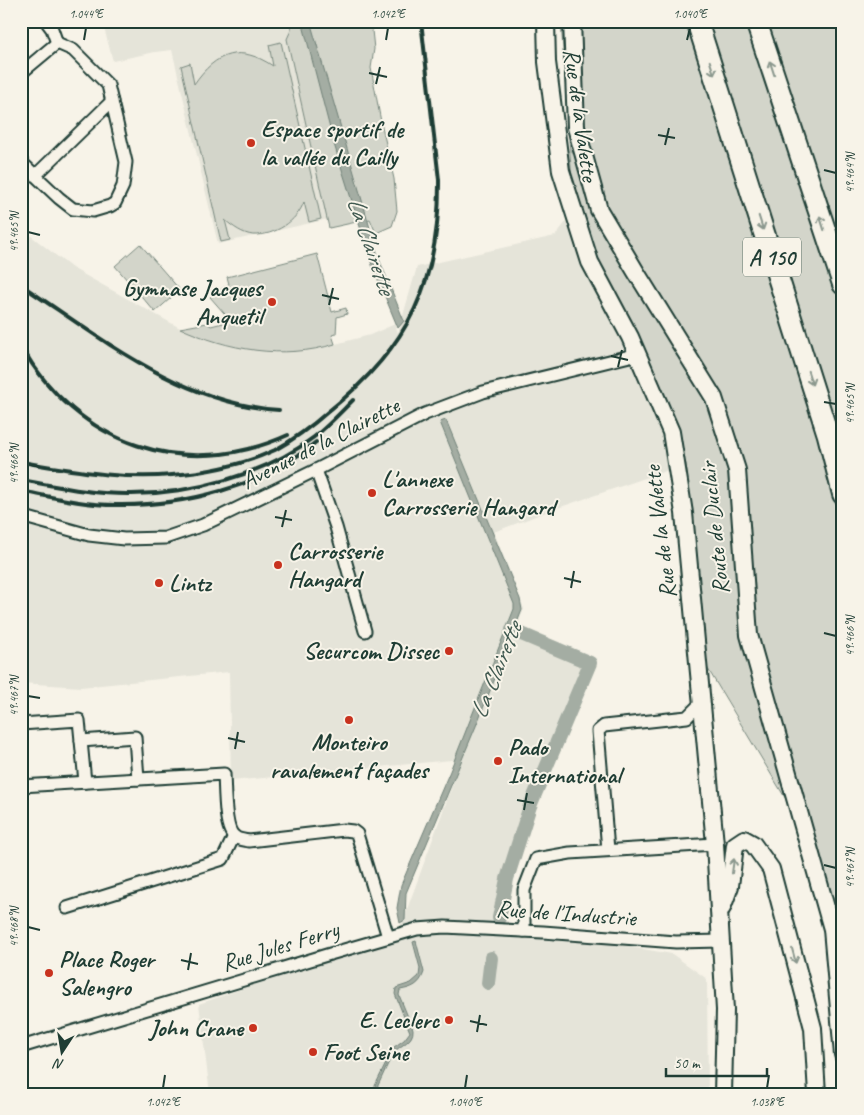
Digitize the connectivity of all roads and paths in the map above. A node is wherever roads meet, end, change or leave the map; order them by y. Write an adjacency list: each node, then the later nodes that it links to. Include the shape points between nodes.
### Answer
1 (46, 21): 6 (street)
2 (546, 21): 12 (street, Rue de la Valette, via 547,62 560,171 590,262)
3 (572, 21): 33 (street, Route de Duclair, via 576,127 599,210 714,398 737,470 750,635 832,929)
4 (697, 21): 14 (highway, A 150, one-way to 14, via 828,434)
5 (756, 21): 11 (highway, A 150, one-way to 5)
6 (58, 43): 7 (street); 8 (street, via 73,50 108,86)
7 (21, 72)
8 (112, 101): 10 (street); 10 (street, via 126,162 123,186 115,202 93,212 73,208)
9 (21, 162): 10 (street)
10 (36, 176)
11 (843, 284)
12 (638, 354): 13 (street, Avenue de la Clairette, via 483,392 425,414); 17 (street, Rue de la Valette, via 671,432 684,514)
13 (316, 470): 15 (street, Avenue de la Clairette, via 203,525 165,538 124,539 89,535); 16 (street, via 336,526)
14 (843, 494)
15 (21, 516)
16 (365, 631)
17 (702, 702): 24 (street, Rue de la Valette); 25 (street, via 687,718 604,726 598,731)
18 (21, 724): 19 (street, via 79,720)
19 (81, 741): 20 (street, via 135,737); 21 (street)
20 (138, 779): 21 (street); 23 (street, via 224,774 228,826)
21 (85, 782): 22 (street)
22 (21, 786)
23 (234, 836): 26 (street, via 224,859); 30 (street, via 249,840 353,831 360,839)
24 (715, 844): 25 (street); 27 (street, Rue de la Valette)
25 (608, 850): 29 (street, via 536,859 524,890)
26 (67, 908)
27 (720, 913): 31 (street, Rue de la Valette); 35 (street, one-way to 35, via 730,886 735,845 744,839 753,844 771,869 813,1028)
28 (408, 931): 29 (street, Rue de l'Industrie, via 438,927); 30 (street, Rue Jules Ferry)
29 (524, 931): 31 (street, Rue de l'Industrie, via 676,942)
30 (388, 937): 32 (street, Rue Jules Ferry)
31 (722, 941): 34 (street, Rue de la Valette, via 725,1010)
32 (21, 1047)
33 (843, 1055)
34 (723, 1094)
35 (817, 1094)

